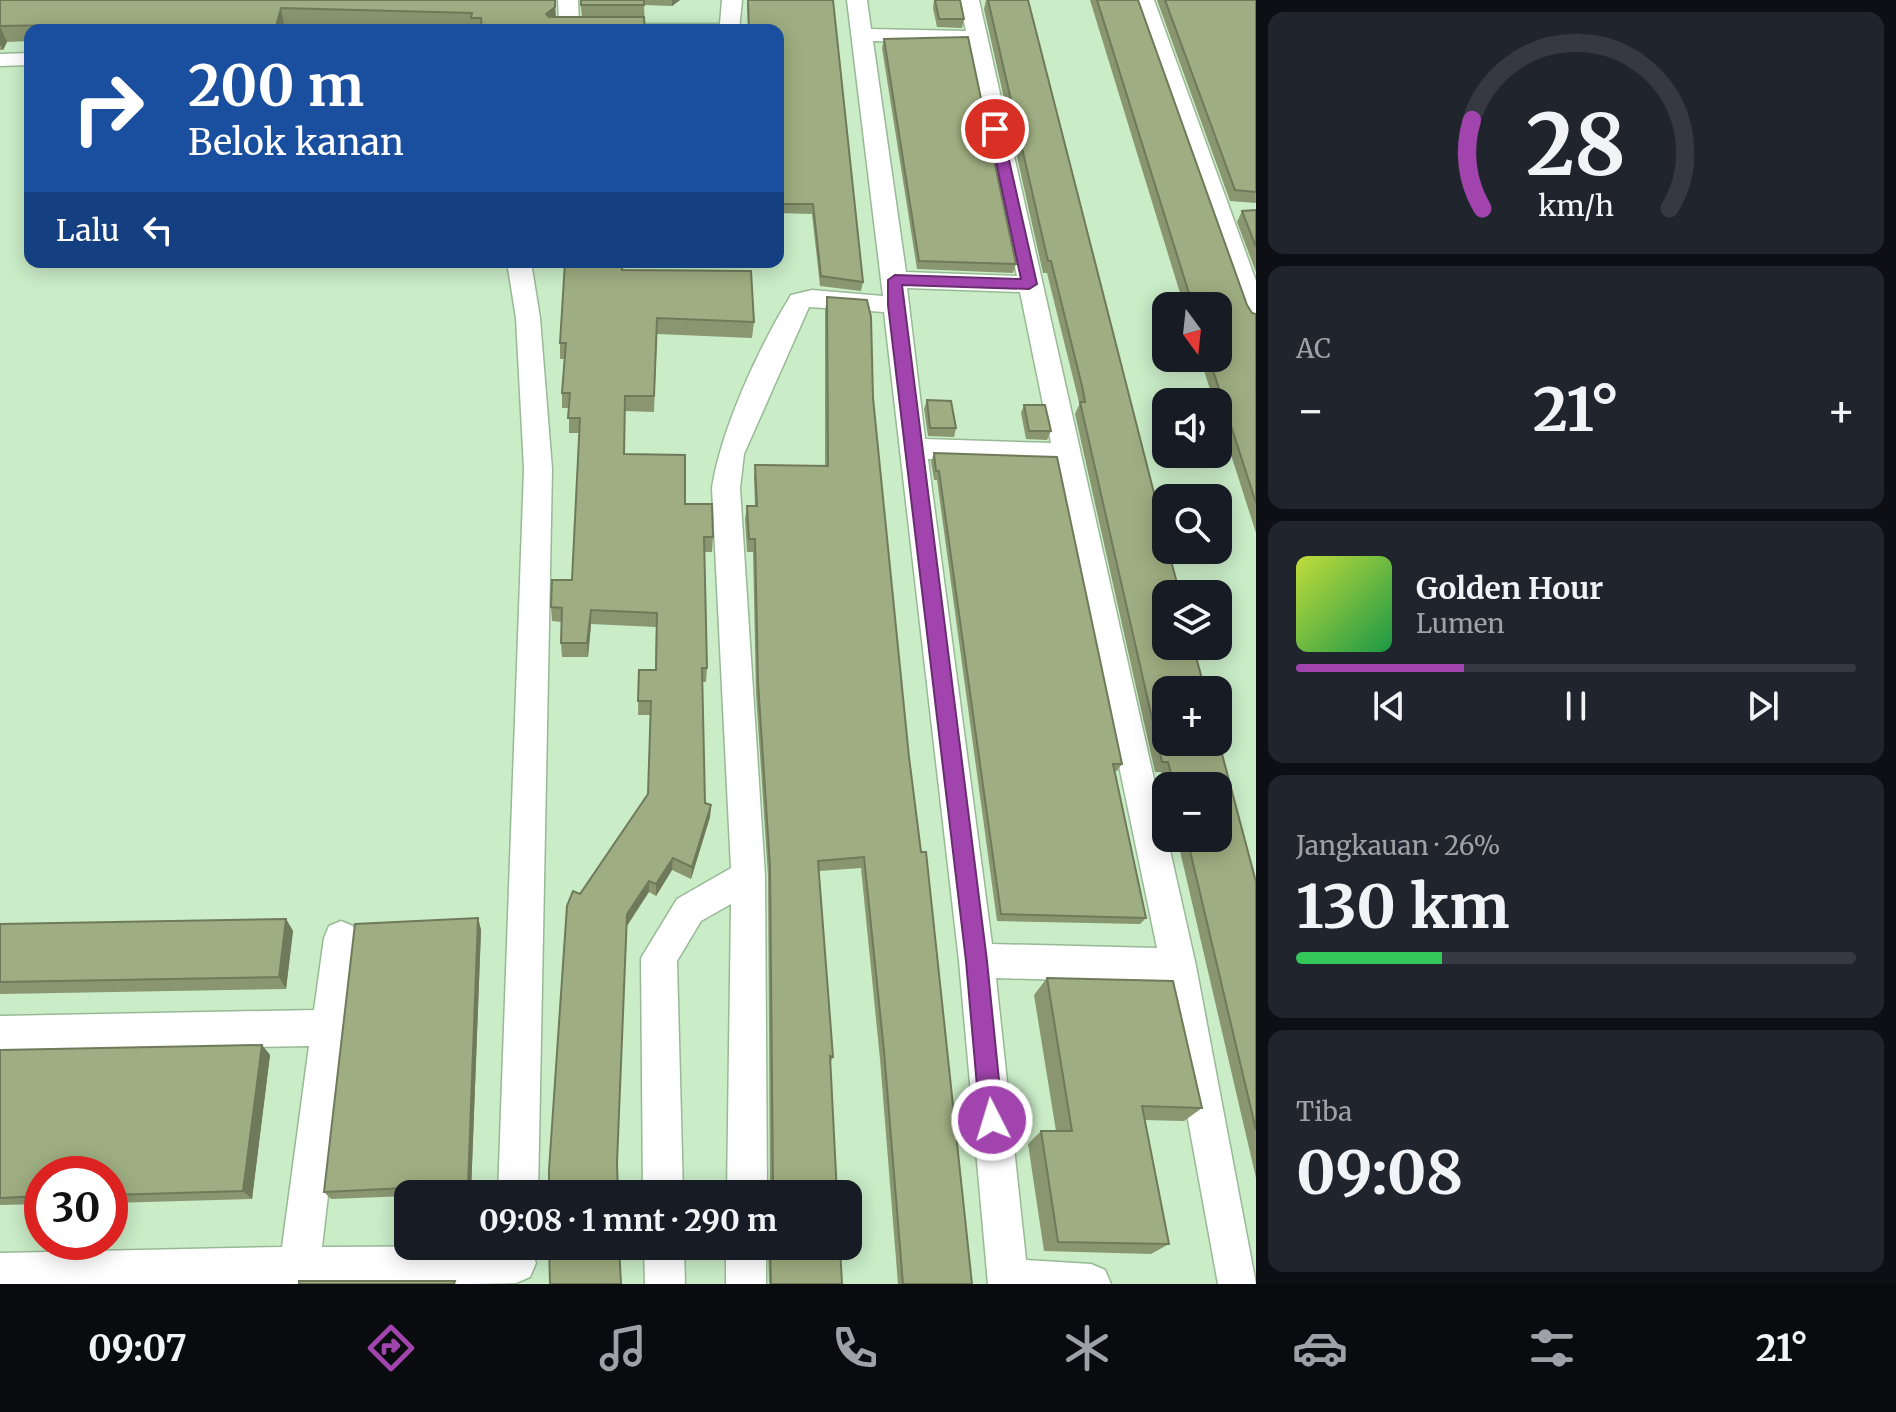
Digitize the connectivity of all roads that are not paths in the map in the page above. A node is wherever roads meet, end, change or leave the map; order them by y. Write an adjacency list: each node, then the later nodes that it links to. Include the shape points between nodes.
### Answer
1 (568, 0): 6 (street)
2 (732, 0): 7 (street)
3 (857, 0): 8 (street)
4 (969, 0): 9 (street)
5 (1144, 0): 12 (street)
6 (565, 24)
7 (730, 24)
8 (862, 35): 9 (street); 16 (street)
9 (975, 37): 15 (street)
10 (24, 59): 11 (street)
11 (0, 60)
12 (1217, 211): 13 (street); 17 (street)
13 (1243, 212)
14 (520, 268): 26 (street, via 538,469)
15 (1029, 284): 16 (street); 19 (street)
16 (895, 292): 18 (street); 20 (street, via 800,301 731,454 726,488)
17 (1256, 315)
18 (915, 449): 19 (street); 22 (street)
19 (1067, 453): 23 (street)
20 (748, 876): 27 (street, via 689,910 659,958); 28 (street)
21 (341, 938): 24 (street)
22 (977, 961): 23 (street); 34 (street)
23 (1178, 966): 38 (street)
24 (330, 1028): 25 (street); 33 (street)
25 (0, 1034)
26 (518, 1180)
27 (663, 1180)
28 (747, 1180)
29 (664, 1260): 35 (street)
30 (746, 1260): 36 (street)
31 (516, 1264): 33 (street)
32 (0, 1273): 33 (street)
33 (298, 1275)
34 (1008, 1282): 37 (street)
35 (665, 1284)
36 (746, 1284)
37 (1091, 1284)
38 (1238, 1284)

